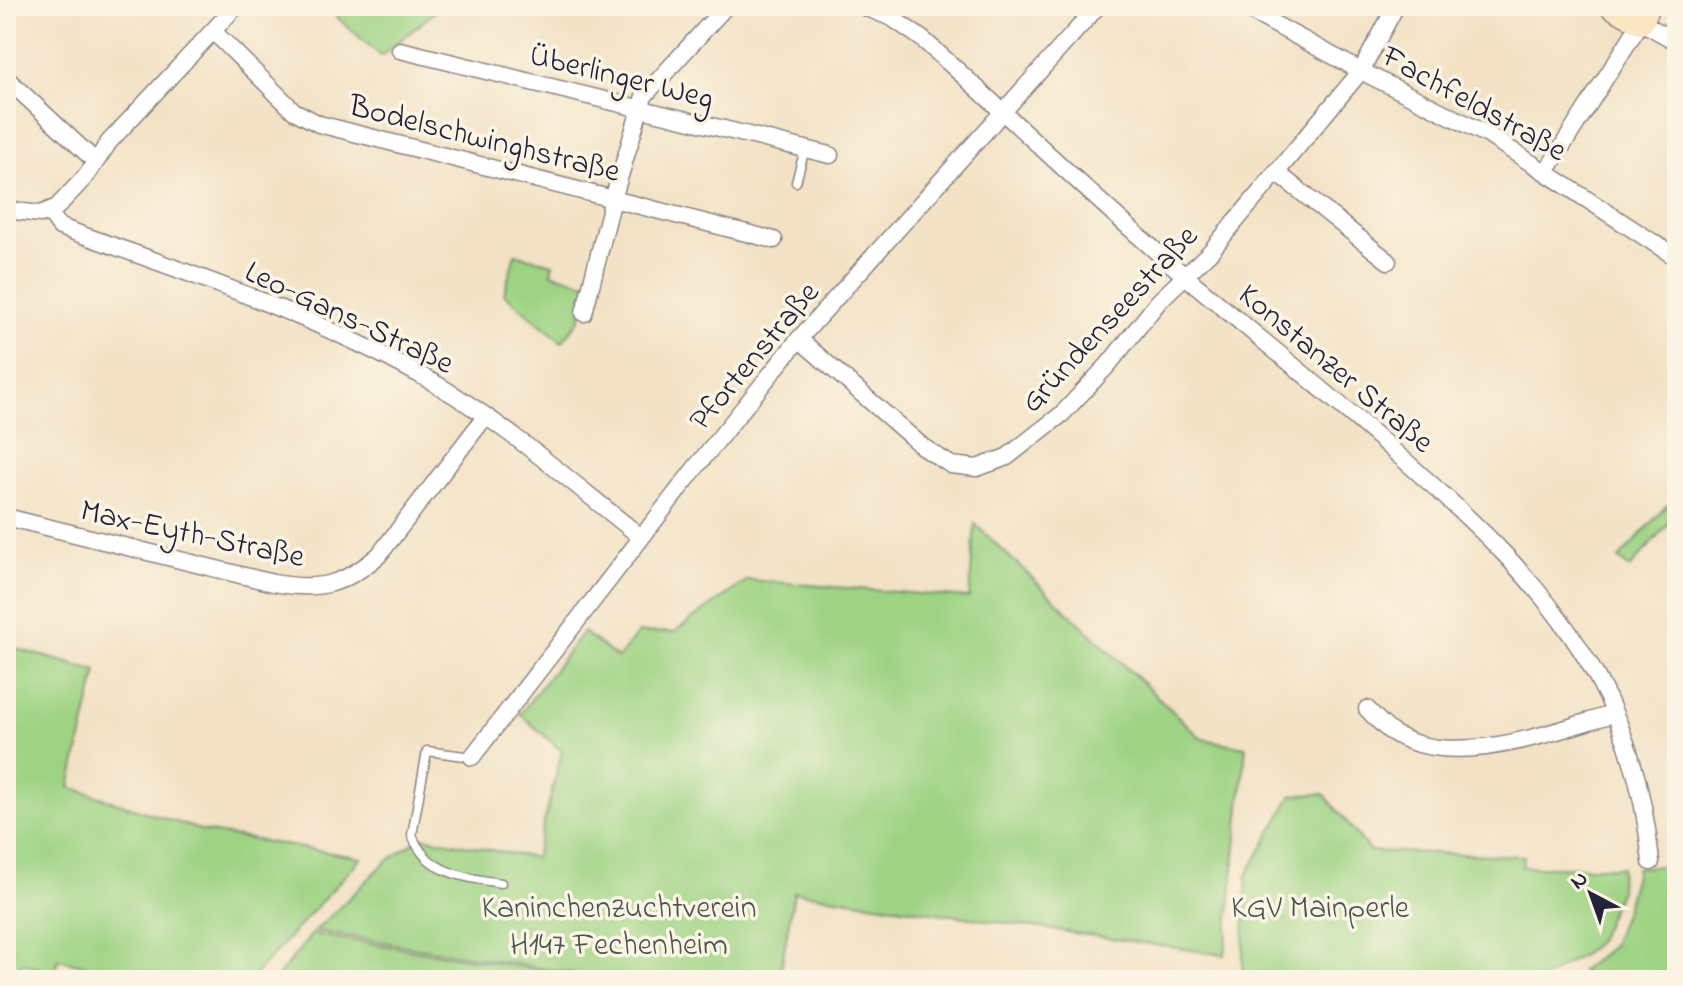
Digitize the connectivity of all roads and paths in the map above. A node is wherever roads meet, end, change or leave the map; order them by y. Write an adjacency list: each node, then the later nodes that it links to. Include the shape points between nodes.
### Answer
1 (236, 6): 9 (street)
2 (726, 6): 14 (street)
3 (862, 6): 15 (street, Konstanzer Straße, via 906,27)
4 (1241, 6): 12 (street, Fachfeldstraße)
5 (1396, 6): 12 (street, Gründenseestraße)
6 (1612, 6): 8 (street)
7 (1091, 9): 15 (street, Pfortenstraße)
8 (1645, 14): 10 (street); 22 (street)
9 (213, 31): 20 (street); 24 (street, Bodelschwinghstraße, via 294,111 319,124)
10 (1677, 42)
11 (400, 50): 14 (street, Überlinger Weg)
12 (1361, 71): 21 (street, Gründenseestraße); 22 (street, Fachfeldstraße, via 1488,135)
13 (6, 78): 20 (street)
14 (638, 108): 18 (street, Überlinger Weg); 24 (street)
15 (1002, 113): 30 (street, Konstanzer Straße); 32 (street, Pfortenstraße)
16 (1677, 127): 17 (lane)
17 (1677, 141)
18 (805, 149): 19 (street, Überlinger Weg); 23 (lane)
19 (830, 155)
20 (95, 161): 26 (street, via 68,198)
21 (1276, 172): 29 (street); 30 (street, Gründenseestraße)
22 (1546, 172): 28 (street, Fachfeldstraße)
23 (796, 182)
24 (613, 199): 27 (street, Bodelschwinghstraße); 31 (street)
25 (6, 210): 26 (street)
26 (48, 211): 33 (street, Leo-Gans-Straße, via 60,227 193,275 385,357)
27 (774, 240)
28 (1677, 258)
29 (1388, 261)
30 (1185, 276): 32 (street, Gründenseestraße, via 1062,414 1007,457 977,468 951,465 923,447); 37 (street, Konstanzer Straße, via 1484,531 1569,633 1598,678)
31 (584, 313)
32 (799, 339): 35 (street, Pfortenstraße)
33 (485, 417): 34 (street, Max-Eyth-Straße, via 379,555 330,585 273,583); 35 (street, Leo-Gans-Straße)
34 (6, 517)
35 (641, 537): 38 (street, Pfortenstraße)
36 (1367, 709): 37 (street, via 1400,736 1457,748 1513,742)
37 (1613, 714): 39 (street, Konstanzer Straße, via 1639,788)
38 (472, 757): 40 (lane, via 427,751 412,835 424,856 446,872)
39 (1651, 862)
40 (501, 883)

